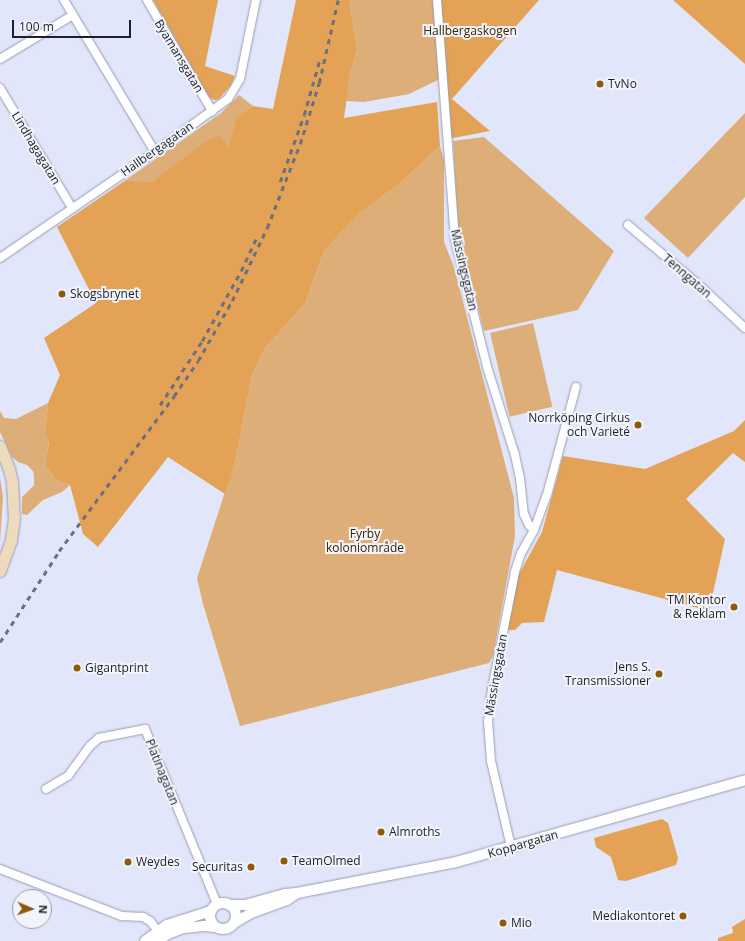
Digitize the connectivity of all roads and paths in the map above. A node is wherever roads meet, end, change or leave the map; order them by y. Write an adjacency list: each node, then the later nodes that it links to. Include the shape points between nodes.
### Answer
1 (64, 0): 5 (street)
2 (147, 0): 8 (street, Byamansgatan)
3 (256, 0): 8 (street, Hallbergagatan, via 240,79 228,99)
4 (437, 0): 16 (street, Mässingsgatan, via 455,239 488,370 515,456 524,514)
5 (73, 15): 6 (street); 9 (street)
6 (0, 59)
7 (0, 88): 10 (street, Lindhagagatan)
8 (212, 111): 9 (street, Hallbergagatan)
9 (155, 152): 10 (street, Hallbergagatan)
10 (72, 208): 12 (street, Hallbergagatan)
11 (628, 225): 13 (street, Tenngatan)
12 (0, 258)
13 (745, 328)
14 (576, 387): 16 (street, Mässingsgatan, via 547,495)
15 (0, 446): 17 (main road, via 12,482 14,518 11,540)
16 (534, 530): 20 (street, Mässingsgatan, via 521,553 515,572 488,721 490,761)
17 (0, 571)
18 (745, 780): 20 (street, Koppargatan)
19 (46, 790): 24 (street, Platinagatan, via 68,776 99,738 145,729)
20 (511, 847): 22 (street, Koppargatan, via 456,862)
21 (0, 869): 27 (street, via 122,916 143,917)
22 (297, 893): 23 (street, Koppargatan, via 245,905); 25 (street, Koppargatan, via 287,900 251,913)
23 (229, 905): 24 (street, via 223,903); 25 (street, via 235,911)
24 (214, 908): 26 (street, via 210,920); 27 (street, via 175,922)
25 (234, 923): 26 (street, via 227,929)
26 (216, 927): 27 (street, via 184,928)
27 (159, 936): 28 (street)
28 (145, 941)

